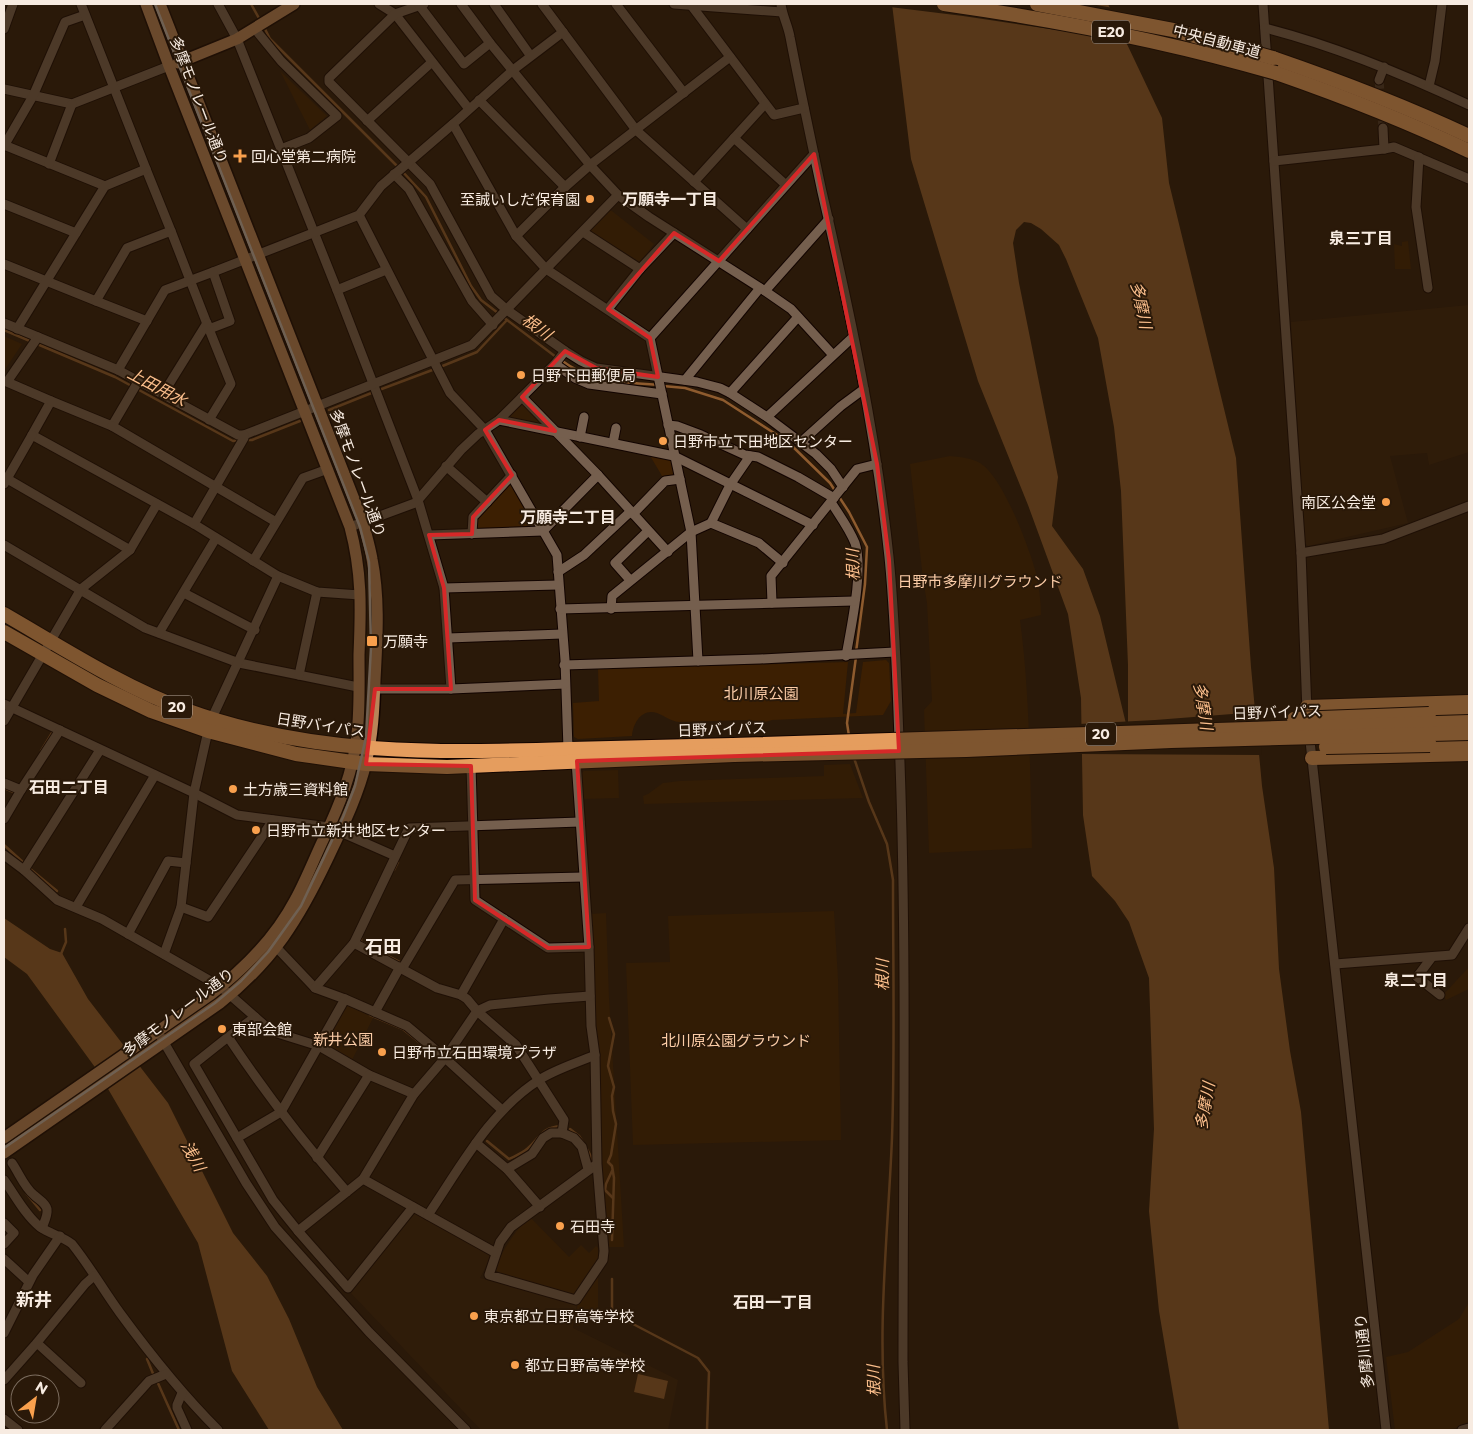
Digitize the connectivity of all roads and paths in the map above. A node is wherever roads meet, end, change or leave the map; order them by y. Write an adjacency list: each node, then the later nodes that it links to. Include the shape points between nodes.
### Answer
1 (13, 4): 24 (street)
2 (81, 4): 21 (street)
3 (146, 4): 32 (main road, 多摩モノレール通り)
4 (160, 4): 30 (main road, 多摩モノレール通り)
5 (218, 4): 26 (street)
6 (292, 4): 22 (main road)
7 (379, 4): 20 (street)
8 (422, 4): 20 (street); 27 (street, via 464,64)
9 (461, 4): 27 (street)
10 (494, 4): 28 (street)
11 (542, 4): 25 (street)
12 (616, 4): 39 (street)
13 (674, 4): 18 (street)
14 (944, 4): 56 (highway, 中央自動車道 / E20, bridge, via 1143,38 1222,57 1359,103)
15 (1037, 4): 51 (highway, 中央自動車道 / E20, bridge, via 1173,30 1273,58 1425,115)
16 (1263, 4): 23 (street, 多摩川通り)
17 (1442, 4): 36 (street)
18 (692, 5): 19 (street); 29 (street)
19 (781, 8): 46 (street, via 788,27)
20 (395, 14): 31 (street); 47 (street, via 329,78 329,82)
21 (86, 15): 37 (street); 40 (street, via 65,22)
22 (261, 25): 26 (main road); 54 (street, via 281,61 337,116 309,138)
23 (1265, 28): 33 (street); 59 (street, 多摩川通り)
24 (4, 29)
25 (563, 32): 28 (street); 50 (street)
26 (237, 39): 30 (main road); 54 (street)
27 (490, 43): 34 (street)
28 (530, 55): 34 (street)
29 (730, 57): 39 (street); 43 (street)
30 (183, 61): 32 (main road); 81 (main road, 多摩モノレール通り)
31 (432, 62): 45 (street); 47 (street)
32 (169, 66): 37 (street); 82 (main road, 多摩モノレール通り)
33 (1384, 67): 35 (street); 36 (street)
34 (513, 70): 41 (street); 62 (street)
35 (1379, 80)
36 (1429, 86): 44 (street)
37 (114, 87): 42 (street); 63 (street)
38 (4, 89): 40 (street)
39 (684, 93): 50 (street)
40 (33, 96): 42 (street); 53 (street)
41 (479, 100): 45 (street); 69 (street)
42 (72, 104): 61 (street)
43 (765, 104): 46 (street, via 774,115); 52 (street)
44 (1469, 105)
45 (469, 108): 48 (street)
46 (804, 108): 57 (street)
47 (367, 121): 60 (street)
48 (453, 124): 60 (street); 80 (street)
49 (1383, 128): 55 (street)
50 (636, 130): 62 (street); 66 (street)
51 (1469, 136)
52 (734, 138): 66 (street); 67 (street)
53 (4, 146): 61 (street)
54 (281, 149): 78 (street)
55 (1384, 149): 58 (street, via 1394,146); 59 (street)
56 (1469, 151)
57 (814, 154): 67 (street); 73 (street)
58 (1419, 157): 65 (street); 91 (street, via 1416,207)
59 (1274, 161): 171 (street, 多摩川通り)
60 (408, 163): 64 (street); 96 (street, via 430,184 491,296)
61 (49, 164): 68 (street)
62 (590, 166): 69 (street); 70 (street)
63 (146, 169): 68 (street); 75 (street)
64 (396, 173): 72 (street, via 381,186); 100 (street, via 409,189 472,301)
65 (1469, 179)
66 (694, 182): 74 (street)
67 (786, 185): 74 (street)
68 (106, 186): 77 (street)
69 (565, 187): 80 (street)
70 (618, 195): 76 (street); 79 (street)
71 (4, 204): 77 (street)
72 (359, 215): 78 (street); 87 (street)
73 (829, 219): 92 (street); 103 (street)
74 (747, 230): 83 (street)
75 (171, 231): 90 (street); 94 (street, via 127,248)
76 (583, 232): 85 (street); 86 (street)
77 (76, 233): 89 (street)
78 (314, 233): 81 (street); 93 (street)
79 (674, 233): 83 (street); 86 (street)
80 (516, 236): 85 (street)
81 (258, 255): 82 (street); 122 (main road, 多摩モノレール通り)
82 (246, 259): 88 (street); 123 (main road, 多摩モノレール通り)
83 (719, 261): 92 (street); 104 (street)
84 (4, 264): 89 (street)
85 (546, 269): 95 (street); 96 (street)
86 (640, 269): 95 (street)
87 (386, 270): 93 (street); 109 (street)
88 (212, 272): 90 (street); 101 (street, via 230,321)
89 (46, 281): 94 (street); 102 (street)
90 (191, 281): 98 (street, via 166,290); 101 (street)
91 (1428, 288)
92 (763, 289): 97 (street); 112 (street)
93 (337, 290): 115 (street)
94 (96, 301): 98 (street)
95 (608, 309): 104 (street)
96 (507, 310): 100 (street); 106 (street)
97 (798, 317): 107 (street); 118 (street)
98 (147, 321): 110 (street)
99 (4, 323): 102 (street)
100 (493, 325): 109 (street, via 472,345)
101 (208, 326): 119 (street); 126 (street, via 230,384)
102 (17, 329): 105 (street)
103 (853, 337): 107 (street); 116 (street)
104 (650, 338): 111 (street)
105 (35, 341): 110 (street); 113 (street)
106 (565, 351): 108 (street); 111 (street, via 596,368)
107 (833, 355): 125 (street)
108 (555, 364): 117 (street, via 589,384); 120 (street)
109 (436, 365): 115 (street); 131 (street, via 450,392)
110 (118, 370): 114 (street)
111 (659, 379): 112 (street); 117 (street)
112 (686, 380): 118 (street)
113 (5, 384): 121 (street)
114 (136, 385): 119 (street); 129 (street)
115 (374, 389): 122 (street); 151 (street)
116 (864, 389): 136 (street); 140 (street)
117 (661, 392): 128 (street)
118 (730, 393): 125 (street)
119 (163, 394): 126 (street)
120 (522, 396): 127 (street); 132 (street)
121 (51, 401): 129 (street); 133 (street)
122 (317, 406): 123 (street); 157 (main road, 多摩モノレール通り)
123 (305, 411): 134 (street); 142 (main road, 多摩モノレール通り)
124 (584, 417): 135 (street)
125 (767, 417): 136 (street)
126 (209, 420): 134 (street)
127 (499, 420): 131 (street); 132 (street)
128 (668, 425): 138 (street); 139 (street)
129 (112, 426): 148 (street)
130 (616, 428): 137 (street)
131 (485, 430): 141 (street); 143 (street, via 504,467)
132 (558, 432): 135 (street); 144 (street)
133 (32, 435): 146 (street); 153 (street)
134 (244, 437): 148 (street)
135 (580, 437): 137 (street)
136 (801, 442): 149 (street, via 825,463)
137 (613, 443): 138 (street)
138 (674, 456): 145 (street); 147 (street)
139 (750, 456): 147 (street); 150 (street, via 798,477)
140 (877, 464): 149 (street, via 858,470); 195 (street, via 889,560)
141 (446, 466): 151 (street); 152 (street)
142 (328, 469): 156 (street, via 303,478); 161 (main road, 多摩モノレール通り)
143 (512, 475): 152 (street); 162 (street)
144 (598, 475): 155 (street); 162 (street)
145 (680, 479): 155 (street, via 665,481); 164 (street)
146 (5, 480): 169 (street)
147 (730, 485): 158 (street); 160 (street)
148 (216, 486): 156 (street); 159 (street)
149 (842, 487): 150 (street)
150 (833, 499): 160 (street); 183 (street, via 857,550)
151 (418, 500): 157 (street); 166 (street)
152 (487, 502): 165 (street, via 472,517)
153 (157, 504): 159 (street); 169 (street)
154 (1469, 506): 171 (street, via 1383,538)
155 (632, 513): 163 (street); 174 (street, via 584,555)
156 (276, 522): 172 (street)
157 (363, 522): 161 (street); 204 (main road, 多摩モノレール通り, via 372,560 376,599)
158 (711, 523): 164 (street); 173 (street, via 759,543)
159 (194, 524): 167 (street)
160 (813, 524): 173 (street)
161 (350, 527): 182 (main road, 多摩モノレール通り, via 360,572)
162 (543, 531): 165 (street); 174 (street, via 557,555)
163 (648, 531): 170 (street); 176 (street, via 615,563)
164 (691, 532): 170 (street); 185 (street)
165 (472, 534): 166 (street)
166 (429, 535): 178 (street)
167 (216, 538): 172 (street); 181 (street)
168 (4, 545): 179 (street)
169 (130, 550): 179 (street)
170 (668, 552): 176 (street)
171 (1301, 554): 208 (street, 多摩川通り)
172 (253, 561): 175 (street)
173 (783, 563): 184 (street, via 772,576)
174 (558, 572): 177 (street)
175 (278, 576): 180 (street); 189 (street)
176 (630, 580): 187 (street, via 612,596)
177 (558, 585): 178 (street); 186 (street)
178 (444, 588): 193 (street)
179 (81, 589): 191 (street); 194 (street)
180 (317, 592): 182 (street); 201 (street)
181 (184, 593): 189 (street); 191 (street)
182 (360, 595): 203 (main road, 多摩モノレール通り)
183 (854, 601): 184 (street); 197 (street)
184 (772, 603): 185 (street)
185 (695, 605): 187 (street); 198 (street)
186 (560, 609): 187 (street); 192 (street)
187 (611, 609)
188 (4, 614): 194 (highway, 日野バイパス / 20)
189 (255, 630): 199 (street)
190 (4, 632): 196 (highway, 日野バイパス / 20)
191 (159, 633): 199 (street)
192 (562, 634): 193 (street); 200 (street)
193 (448, 638): 205 (street)
194 (49, 641): 196 (street); 212 (highway, 日野バイパス / 20, via 154,697 187,710)
195 (895, 652): 197 (street); 313 (street, via 905,944 902,1362)
196 (42, 655): 207 (street); 212 (highway, 日野バイパス / 20, via 128,701 179,722)
197 (848, 656): 198 (street)
198 (698, 661): 200 (street)
199 (239, 663): 201 (street); 212 (street)
200 (564, 665): 202 (street)
201 (299, 675): 203 (street)
202 (565, 684): 205 (street); 218 (street)
203 (358, 687): 217 (main road, 多摩モノレール通り, via 357,734)
204 (375, 689): 205 (street); 217 (main road, 多摩モノレール通り, via 372,730)
205 (451, 689)
206 (1469, 702): 208 (highway)
207 (8, 706): 210 (street); 213 (street)
208 (1307, 707): 222 (street, 多摩川通り)
209 (1469, 714): 215 (highway, bridge, via 1341,716 1246,722)
210 (4, 721)
211 (1469, 722): 215 (highway, 日野バイパス / 20, bridge)
212 (210, 725): 217 (highway, 日野バイパス / 20); 224 (highway, 日野バイパス / 20, via 278,751); 229 (street)
213 (60, 730): 219 (street); 228 (street)
214 (1469, 733): 215 (highway, 日野バイパス / 20, bridge)
215 (1170, 736): 216 (highway, bridge, via 1294,747); 220 (highway, 日野バイパス / 20, bridge, via 966,750)
216 (1469, 744)
217 (362, 748): 218 (highway, 日野バイパス / 20, via 430,752); 224 (main road, 多摩モノレール通り)
218 (568, 749): 220 (highway, 日野バイパス / 20)
219 (100, 750): 226 (street); 239 (street)
220 (734, 750): 223 (highway, 日野バイパス / 20)
221 (1469, 754): 222 (highway)
222 (1312, 758): 252 (street, 多摩川通り)
223 (576, 761): 225 (highway, 日野バイパス / 20); 232 (street)
224 (359, 763): 225 (highway, 日野バイパス / 20, via 409,767); 234 (main road, 多摩モノレール通り); 235 (main road, 多摩モノレール通り)
225 (472, 766): 233 (street)
226 (155, 775): 229 (street); 242 (street)
227 (4, 783): 228 (street)
228 (21, 790): 230 (street)
229 (194, 793): 231 (street, via 237,815); 238 (street)
230 (4, 819)
231 (273, 820): 234 (street); 243 (street, via 208,917)
232 (580, 822): 233 (street); 240 (street)
233 (474, 825): 237 (street, via 409,828); 241 (street)
234 (329, 827): 235 (street); 254 (main road, 多摩モノレール通り, via 294,902 278,927)
235 (340, 831): 237 (street); 249 (main road, 多摩モノレール通り, via 304,907)
236 (4, 855): 239 (street)
237 (395, 856): 247 (street)
238 (186, 863): 243 (street); 246 (street, via 168,861)
239 (27, 867): 242 (street, via 57,900)
240 (583, 877): 241 (street); 248 (street)
241 (475, 880): 244 (street, via 475,900); 253 (street, via 455,880)
242 (76, 907): 246 (street)
243 (181, 907): 250 (street)
244 (504, 919): 248 (street, via 548,948); 257 (street)
245 (1469, 928): 251 (street, via 1452,955)
246 (128, 934): 250 (street)
247 (354, 943): 253 (street); 255 (street)
248 (589, 947): 259 (street)
249 (277, 948): 255 (street); 256 (main road, 多摩モノレール通り)
250 (164, 954): 254 (street)
251 (1432, 956): 252 (street); 258 (street, via 1417,977)
252 (1335, 964): 314 (street, 多摩川通り)
253 (401, 968): 257 (street, via 437,988); 262 (street)
254 (221, 987): 256 (street); 264 (main road, 多摩モノレール通り)
255 (315, 988): 260 (street)
256 (231, 994): 263 (street); 266 (main road, 多摩モノレール通り)
257 (461, 995): 261 (street)
258 (1440, 995)
259 (590, 996): 261 (street, via 490,1005); 268 (street)
260 (345, 999): 262 (street); 267 (street)
261 (477, 1011): 269 (street); 271 (street, via 516,1045)
262 (375, 1012): 269 (street, via 407,1026)
263 (255, 1017): 265 (street); 267 (street, via 271,1031)
264 (156, 1033): 266 (street); 276 (main road, 多摩モノレール通り)
265 (228, 1037): 274 (street); 277 (street, via 194,1064)
266 (163, 1044): 279 (main road, 多摩モノレール通り); 312 (street, via 275,1227 369,1332)
267 (319, 1046): 270 (street); 274 (street)
268 (595, 1054): 271 (street); 282 (street)
269 (445, 1058): 272 (street); 273 (street)
270 (369, 1075): 272 (street); 280 (street)
271 (539, 1080): 273 (street); 275 (street, via 564,1120)
272 (414, 1094): 285 (street)
273 (502, 1110): 278 (street)
274 (281, 1112): 277 (street); 280 (street)
275 (562, 1133): 283 (street, via 551,1133 543,1138 532,1154); 284 (street, via 574,1138 582,1147)
276 (4, 1138)
277 (237, 1138): 293 (street, via 273,1200)
278 (476, 1143): 283 (street); 290 (street)
279 (4, 1153)
280 (317, 1158): 287 (street)
281 (12, 1163): 292 (street, via 33,1195 47,1209)
282 (597, 1164): 284 (street); 296 (street, via 603,1260 576,1300 489,1275)
283 (507, 1169): 289 (street)
284 (588, 1169): 289 (street)
285 (363, 1179): 287 (street); 288 (street)
286 (4, 1180): 292 (street)
287 (347, 1192): 293 (street)
288 (413, 1207): 290 (street); 293 (street, via 348,1288)
289 (540, 1207): 296 (street, via 511,1227)
290 (428, 1215): 296 (street)
291 (4, 1223): 295 (street, via 14,1233)
292 (42, 1228): 294 (street)
293 (298, 1231)
294 (60, 1236): 298 (street, via 74,1247); 299 (street)
295 (4, 1244)
296 (496, 1253)
297 (4, 1259): 299 (street)
298 (94, 1276): 301 (street); 302 (street)
299 (28, 1282): 300 (street)
300 (4, 1333)
301 (37, 1342): 303 (street); 304 (street)
302 (159, 1377): 305 (street); 309 (street)
303 (4, 1380)
304 (81, 1383)
305 (182, 1393): 310 (street, via 177,1408); 311 (street)
306 (4, 1419): 308 (street)
307 (1469, 1428): 315 (street)
308 (18, 1430)
309 (105, 1430)
310 (187, 1430)
311 (218, 1430)
312 (466, 1430)
313 (905, 1430)
314 (1386, 1430)
315 (1462, 1430)

